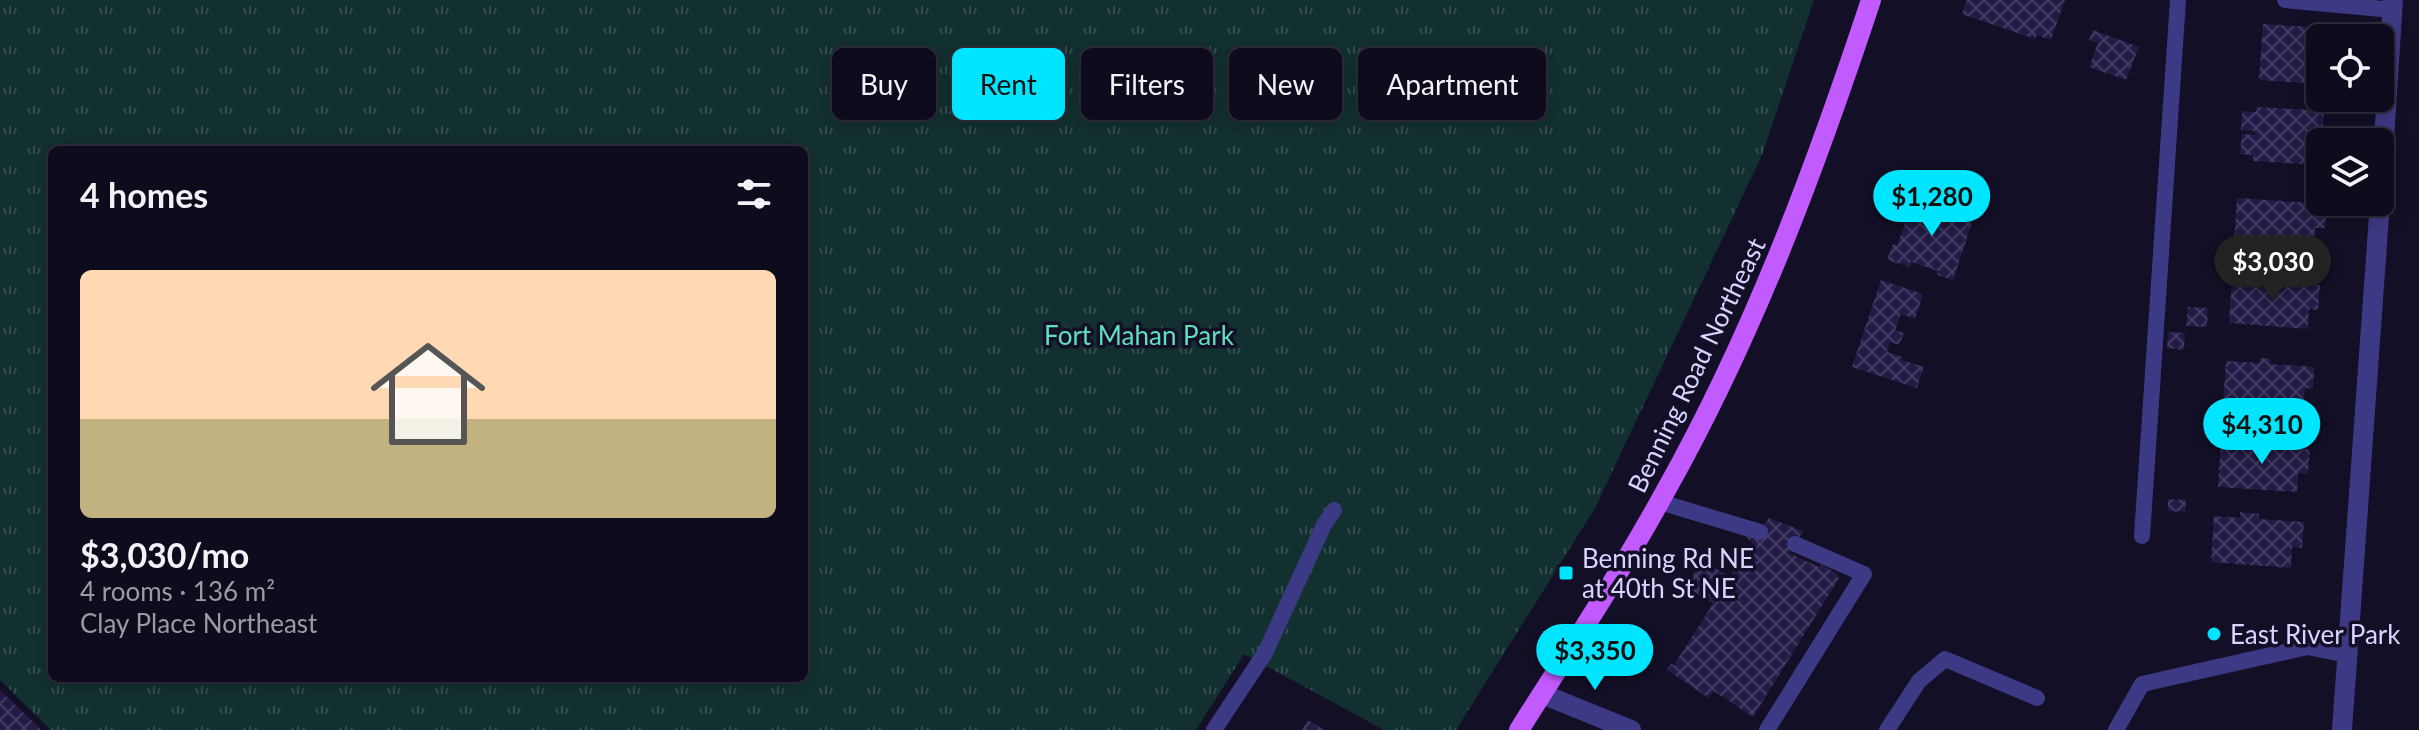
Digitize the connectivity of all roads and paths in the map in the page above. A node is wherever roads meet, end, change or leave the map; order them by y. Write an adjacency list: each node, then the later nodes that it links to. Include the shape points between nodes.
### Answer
1 (1871, 0): 7 (main road, Benning Road Northeast, via 1781,250)
2 (2178, 0): 10 (lane)
3 (2285, 0): 4 (lane)
4 (2393, 5): 5 (street)
5 (2385, 128)
6 (2379, 216): 12 (street)
7 (1660, 502): 9 (lane); 13 (main road, Benning Road Northeast)
8 (1334, 510): 15 (lane, via 1265,653)
9 (1760, 532)
10 (2142, 536)
11 (1795, 544): 18 (lane, via 1864,574)
12 (2348, 655): 20 (lane, via 2307,647 2142,684); 21 (street)
13 (1542, 694): 16 (main road, Benning Road Northeast); 17 (street)
14 (2037, 698): 19 (lane, via 1945,659 1919,681)
15 (1214, 730)
16 (1519, 730)
17 (1631, 730)
18 (1767, 730)
19 (1887, 730)
20 (2116, 730)
21 (2342, 730)

